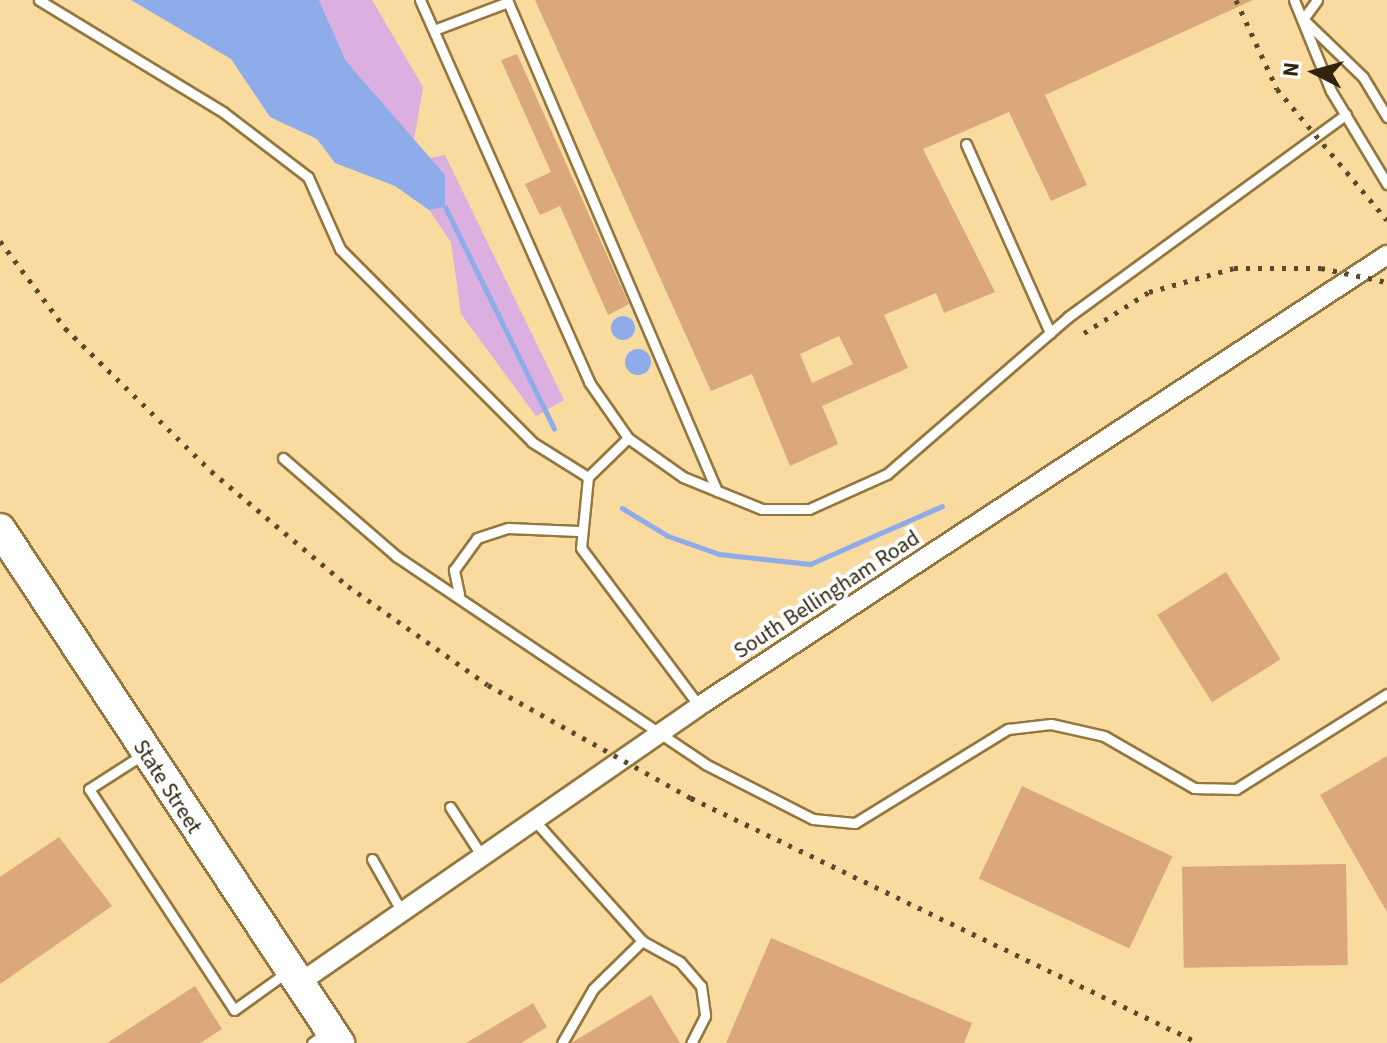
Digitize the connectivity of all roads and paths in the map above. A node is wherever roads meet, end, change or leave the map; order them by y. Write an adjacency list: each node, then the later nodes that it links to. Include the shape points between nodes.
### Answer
1 (39, 0): 15 (lane, via 223,112 308,177 340,249 532,442)
2 (420, 0): 6 (lane)
3 (1294, 0): 5 (lane)
4 (1317, 0): 5 (lane)
5 (1303, 19): 7 (lane); 8 (lane, via 1363,77)
6 (434, 30): 13 (lane, via 589,382); 16 (lane, via 508,2)
7 (1346, 114): 10 (lane); 12 (lane, via 1309,134)
8 (1387, 117)
9 (966, 144): 12 (lane)
10 (1387, 184)
11 (1387, 255): 21 (street, South Bellingham Road)
12 (1050, 333): 16 (lane, via 887,474 809,509 762,509)
13 (628, 438): 15 (lane); 16 (lane, via 683,477)
14 (283, 458): 19 (lane, via 340,513)
15 (588, 477): 18 (lane)
16 (717, 491)
17 (1, 531): 23 (main road, State Street)
18 (578, 531): 19 (lane, via 508,528 477,538 454,570); 21 (lane, via 581,548)
19 (459, 594): 22 (lane)
20 (1387, 694): 22 (lane, via 1236,789 1194,788 1104,736 1051,724 1008,729 855,823 773,804)
21 (699, 706): 22 (street, South Bellingham Road)
22 (660, 733): 25 (street, South Bellingham Road)
23 (145, 753): 30 (main road, State Street); 30 (lane, via 89,789 234,1010)
24 (450, 807): 26 (lane)
25 (534, 820): 26 (street, South Bellingham Road); 29 (lane)
26 (482, 856): 28 (street, South Bellingham Road)
27 (372, 859): 28 (lane)
28 (402, 912): 30 (street, South Bellingham Road)
29 (642, 941): 32 (lane, via 593,989); 33 (lane, via 680,962 701,986 705,1016)
30 (293, 977): 31 (main road, State Street)
31 (327, 1039)
32 (562, 1043)
33 (691, 1043)

